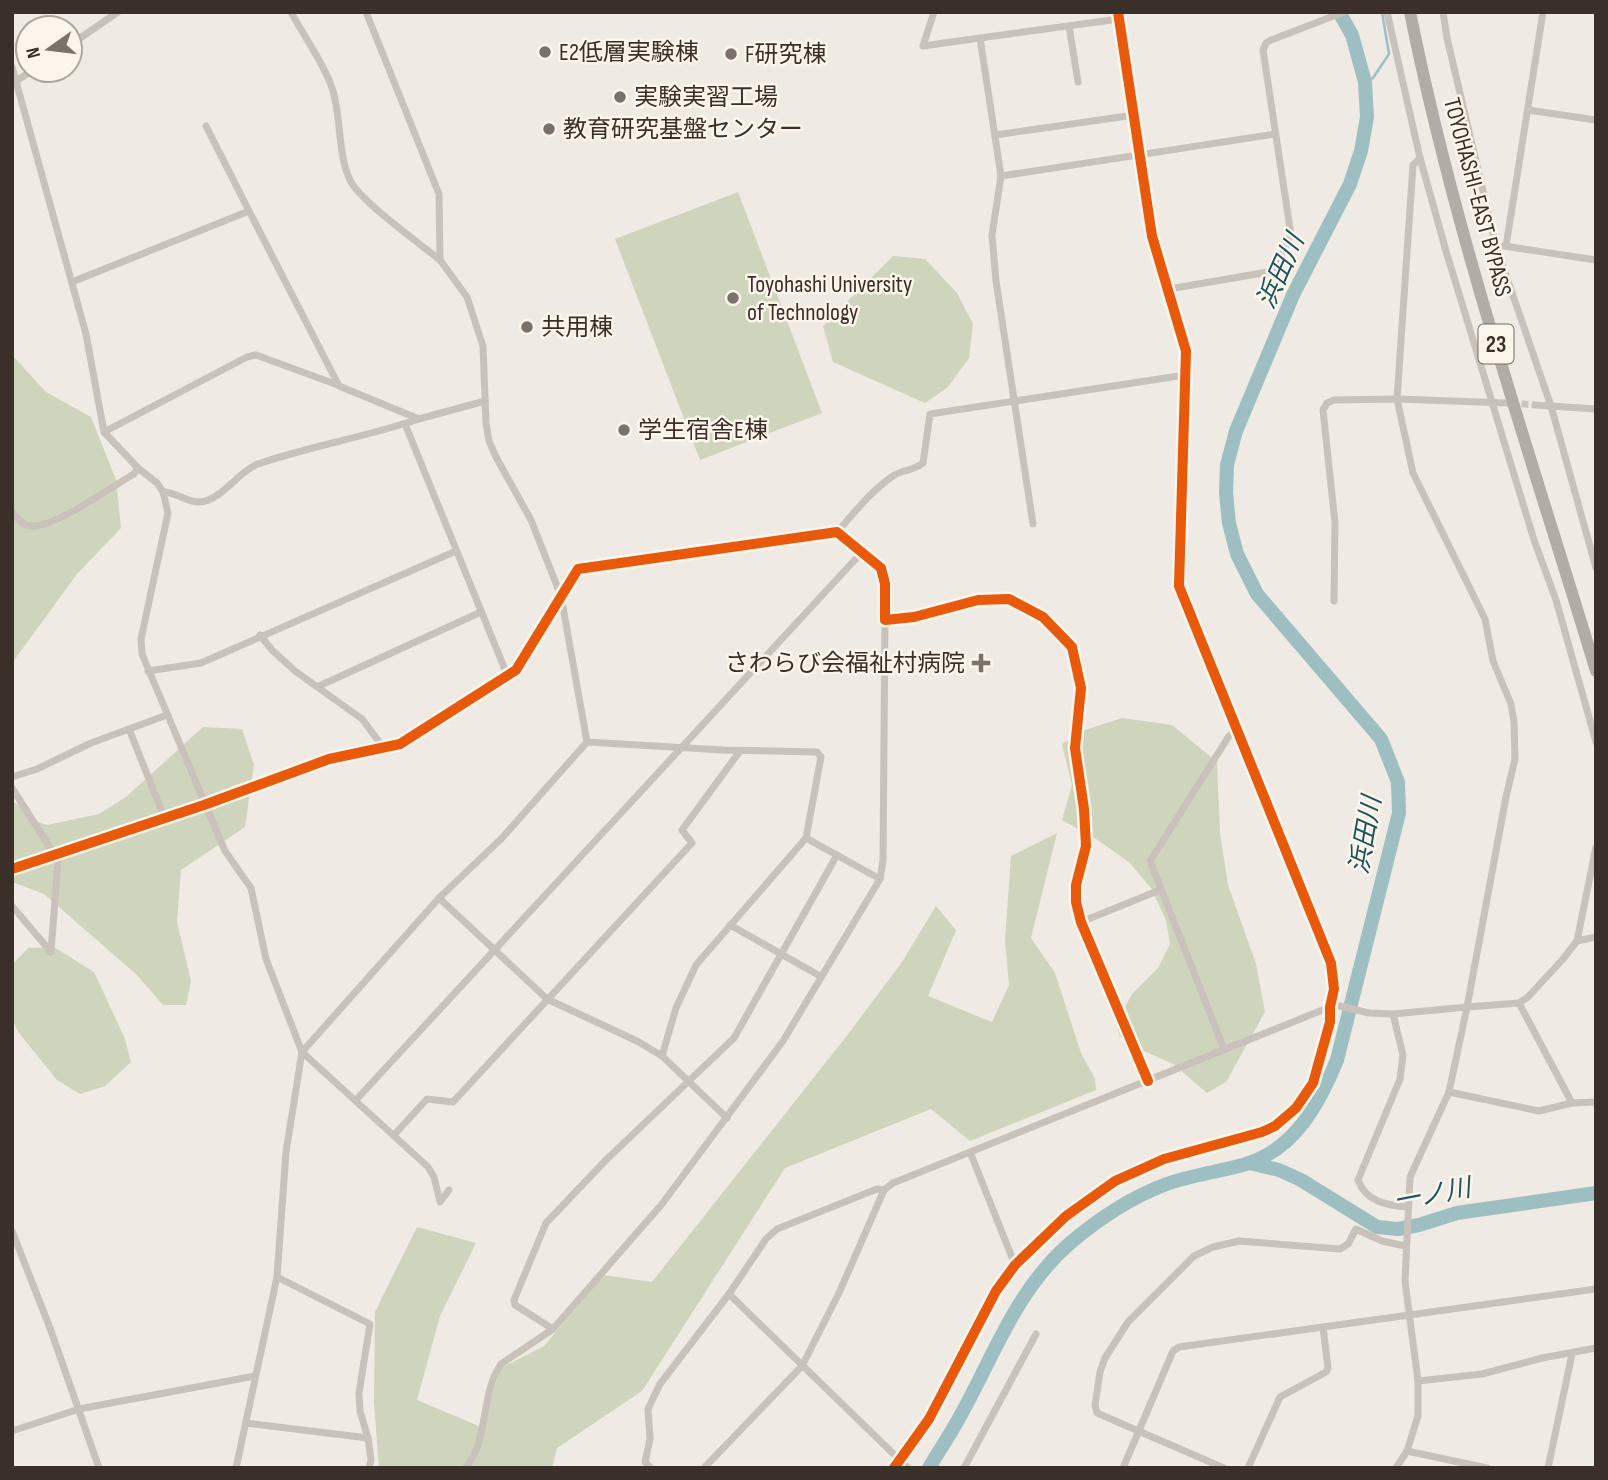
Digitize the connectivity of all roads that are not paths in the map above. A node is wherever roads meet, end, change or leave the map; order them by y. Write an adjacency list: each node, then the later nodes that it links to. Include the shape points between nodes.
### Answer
1 (118, 12): 12 (street)
2 (291, 12): 28 (street, via 332,86 352,184)
3 (366, 12): 28 (street, via 439,194)
4 (934, 12): 13 (street, via 923,46)
5 (1344, 12): 20 (street, via 1266,43 1263,50)
6 (1387, 12): 23 (street)
7 (1410, 12): 59 (highway, TOYOHASHI-EAST BYPASS / 23, via 1474,273)
8 (1443, 12): 26 (street)
9 (1543, 12): 16 (street)
10 (1118, 16): 11 (street); 17 (street)
11 (1069, 26): 13 (street); 14 (street)
12 (84, 35)
13 (980, 38): 21 (street)
14 (1078, 82)
15 (14, 84): 30 (street)
16 (1528, 110): 18 (street); 27 (street)
17 (1133, 115): 21 (street); 22 (street)
18 (1596, 120)
19 (205, 126): 25 (street)
20 (1275, 134): 22 (street); 31 (street, via 1291,235 1274,271)
21 (995, 135): 24 (street)
22 (1140, 154): 24 (street); 31 (street, via 1152,236)
23 (1420, 158): 34 (street, via 1413,165); 37 (street)
24 (1001, 176): 36 (street, via 992,235)
25 (249, 211): 30 (street); 33 (street)
26 (1496, 246): 27 (street); 40 (street)
27 (1506, 246): 29 (street)
28 (440, 260): 35 (street, via 467,297 483,346)
29 (1596, 260)
30 (72, 282): 44 (street)
31 (1169, 289): 32 (street, via 1186,351)
32 (1185, 375): 36 (street); 64 (street, via 1180,586)
33 (339, 386): 42 (street); 44 (street, via 256,355)
34 (1397, 399): 37 (street); 54 (street, via 1334,400 1322,410 1335,523); 93 (street, via 1413,473 1485,619 1493,661 1514,722 1515,758)
35 (485, 401): 42 (street); 53 (street, via 489,440 531,520)
36 (1014, 401): 48 (street); 49 (street, via 930,414 923,463 877,487)
37 (1492, 402): 38 (street); 66 (street)
38 (1507, 403)
39 (1535, 405): 40 (street)
40 (1551, 407): 41 (street); 52 (street)
41 (1596, 409)
42 (419, 419): 43 (street)
43 (405, 424): 46 (street, via 254,466 200,502); 50 (street)
44 (104, 432): 45 (street)
45 (138, 468): 46 (street); 47 (street, via 51,523 32,527)
46 (163, 492): 58 (street, via 168,513 141,639)
47 (12, 511)
48 (1033, 524)
49 (837, 532): 51 (street); 53 (street, via 578,569)
50 (456, 551): 55 (street); 57 (street)
51 (863, 551): 56 (street, via 881,568 886,583); 68 (street)
52 (1596, 568)
53 (561, 596): 60 (street); 65 (street)
54 (1334, 601)
55 (481, 612): 60 (street); 61 (street)
56 (885, 620): 79 (street); 83 (street, via 978,600 1009,599 1043,617 1072,647 1081,688 1075,748 1086,846 1076,885)
57 (260, 635): 58 (street, via 201,663); 61 (street, via 296,671)
58 (148, 671): 62 (street)
59 (1596, 671)
60 (508, 677): 67 (street, via 400,744)
61 (319, 686): 67 (street, via 362,719)
62 (167, 716): 63 (street); 72 (street)
63 (129, 729): 70 (street); 73 (street)
64 (1238, 730): 80 (street, via 1229,736 1150,861); 92 (street, via 1331,963)
65 (587, 742): 68 (street); 81 (street, via 502,838)
66 (1596, 742)
67 (383, 747): 72 (street, via 329,759)
68 (685, 747): 69 (street); 87 (street)
69 (740, 751): 74 (street, via 817,752 821,757); 90 (street, via 682,830 692,843)
70 (12, 777)
71 (12, 788): 77 (street)
72 (204, 805): 73 (street); 96 (street, via 225,851 251,888 266,959)
73 (165, 819): 77 (street)
74 (806, 838): 76 (street); 84 (street)
75 (1596, 847): 86 (street)
76 (837, 855): 79 (street); 88 (street)
77 (55, 856): 78 (street); 82 (street, via 51,952)
78 (12, 869)
79 (880, 879): 89 (street)
80 (1160, 891): 83 (street); 95 (street)
81 (439, 898): 87 (street); 96 (street)
82 (12, 906)
83 (1081, 922): 99 (street)
84 (730, 925): 88 (street); 97 (street, via 696,965 676,1008)
85 (1596, 937): 86 (street)
86 (1577, 941): 91 (street)
87 (493, 950): 90 (street); 101 (street)
88 (782, 955): 89 (street); 98 (street, via 734,1038)
89 (820, 976): 104 (street, via 783,1041)
90 (547, 999): 97 (street); 105 (street, via 453,1102 427,1099)
91 (1519, 1003): 93 (street); 103 (street)
92 (1332, 1006): 94 (street); 95 (street); 112 (street, via 1313,1083 1296,1108 1275,1126 1164,1159 1115,1181 1066,1216)
93 (1466, 1007): 94 (street); 100 (street)
94 (1392, 1014): 109 (street, via 1403,1055 1400,1079 1358,1180 1370,1198)
95 (1224, 1049): 99 (street)
96 (302, 1052): 101 (street); 113 (street, via 286,1152)
97 (662, 1056): 98 (street)
98 (687, 1081): 104 (street); 118 (street, via 545,1223 514,1300)
99 (1148, 1081): 106 (street)
100 (1449, 1092): 103 (street, via 1539,1111); 109 (street, via 1410,1177)
101 (356, 1100): 105 (street)
102 (1596, 1102): 103 (street)
103 (1572, 1103)
104 (727, 1118): 118 (street, via 662,1204)
105 (394, 1135): 107 (street, via 428,1167 440,1202)
106 (970, 1153): 108 (street); 112 (street)
107 (449, 1190)
108 (884, 1190): 115 (street, via 777,1229); 122 (street)
109 (1407, 1210): 111 (street)
110 (12, 1231): 125 (street)
111 (1405, 1245): 116 (street); 128 (street, via 1356,1229 1340,1250 1239,1241 1194,1256 1128,1322 1100,1371 1097,1413)
112 (1015, 1265): 131 (street, via 996,1291)
113 (277, 1277): 123 (street); 129 (street, via 370,1324 359,1393)
114 (1596, 1289): 116 (street)
115 (729, 1294): 122 (street); 136 (street, via 660,1384 648,1409 650,1438 645,1462)
116 (1408, 1315): 117 (street); 124 (street)
117 (1323, 1327): 128 (street, via 1179,1347); 141 (street, via 1326,1372 1280,1397)
118 (553, 1329): 135 (street, via 501,1364 489,1393 474,1459)
119 (1036, 1334): 138 (street)
120 (1596, 1348): 121 (street)
121 (1572, 1354): 124 (street, via 1482,1374); 144 (street)
122 (802, 1366): 131 (street); 137 (street)
123 (256, 1376): 125 (street); 126 (street)
124 (1418, 1381): 130 (street, via 1418,1416)
125 (79, 1409): 127 (street); 132 (street)
126 (246, 1423): 129 (street); 133 (street)
127 (12, 1431)
128 (1139, 1431): 139 (street); 140 (street)
129 (368, 1438): 134 (street)
130 (1407, 1451): 142 (street); 143 (street)
131 (900, 1465)
132 (100, 1468)
133 (236, 1468)
134 (369, 1468)
135 (465, 1468)
136 (651, 1468)
137 (704, 1468)
138 (964, 1468)
139 (1123, 1468)
140 (1224, 1468)
141 (1248, 1468)
142 (1396, 1468)
143 (1487, 1468)
144 (1548, 1468)

